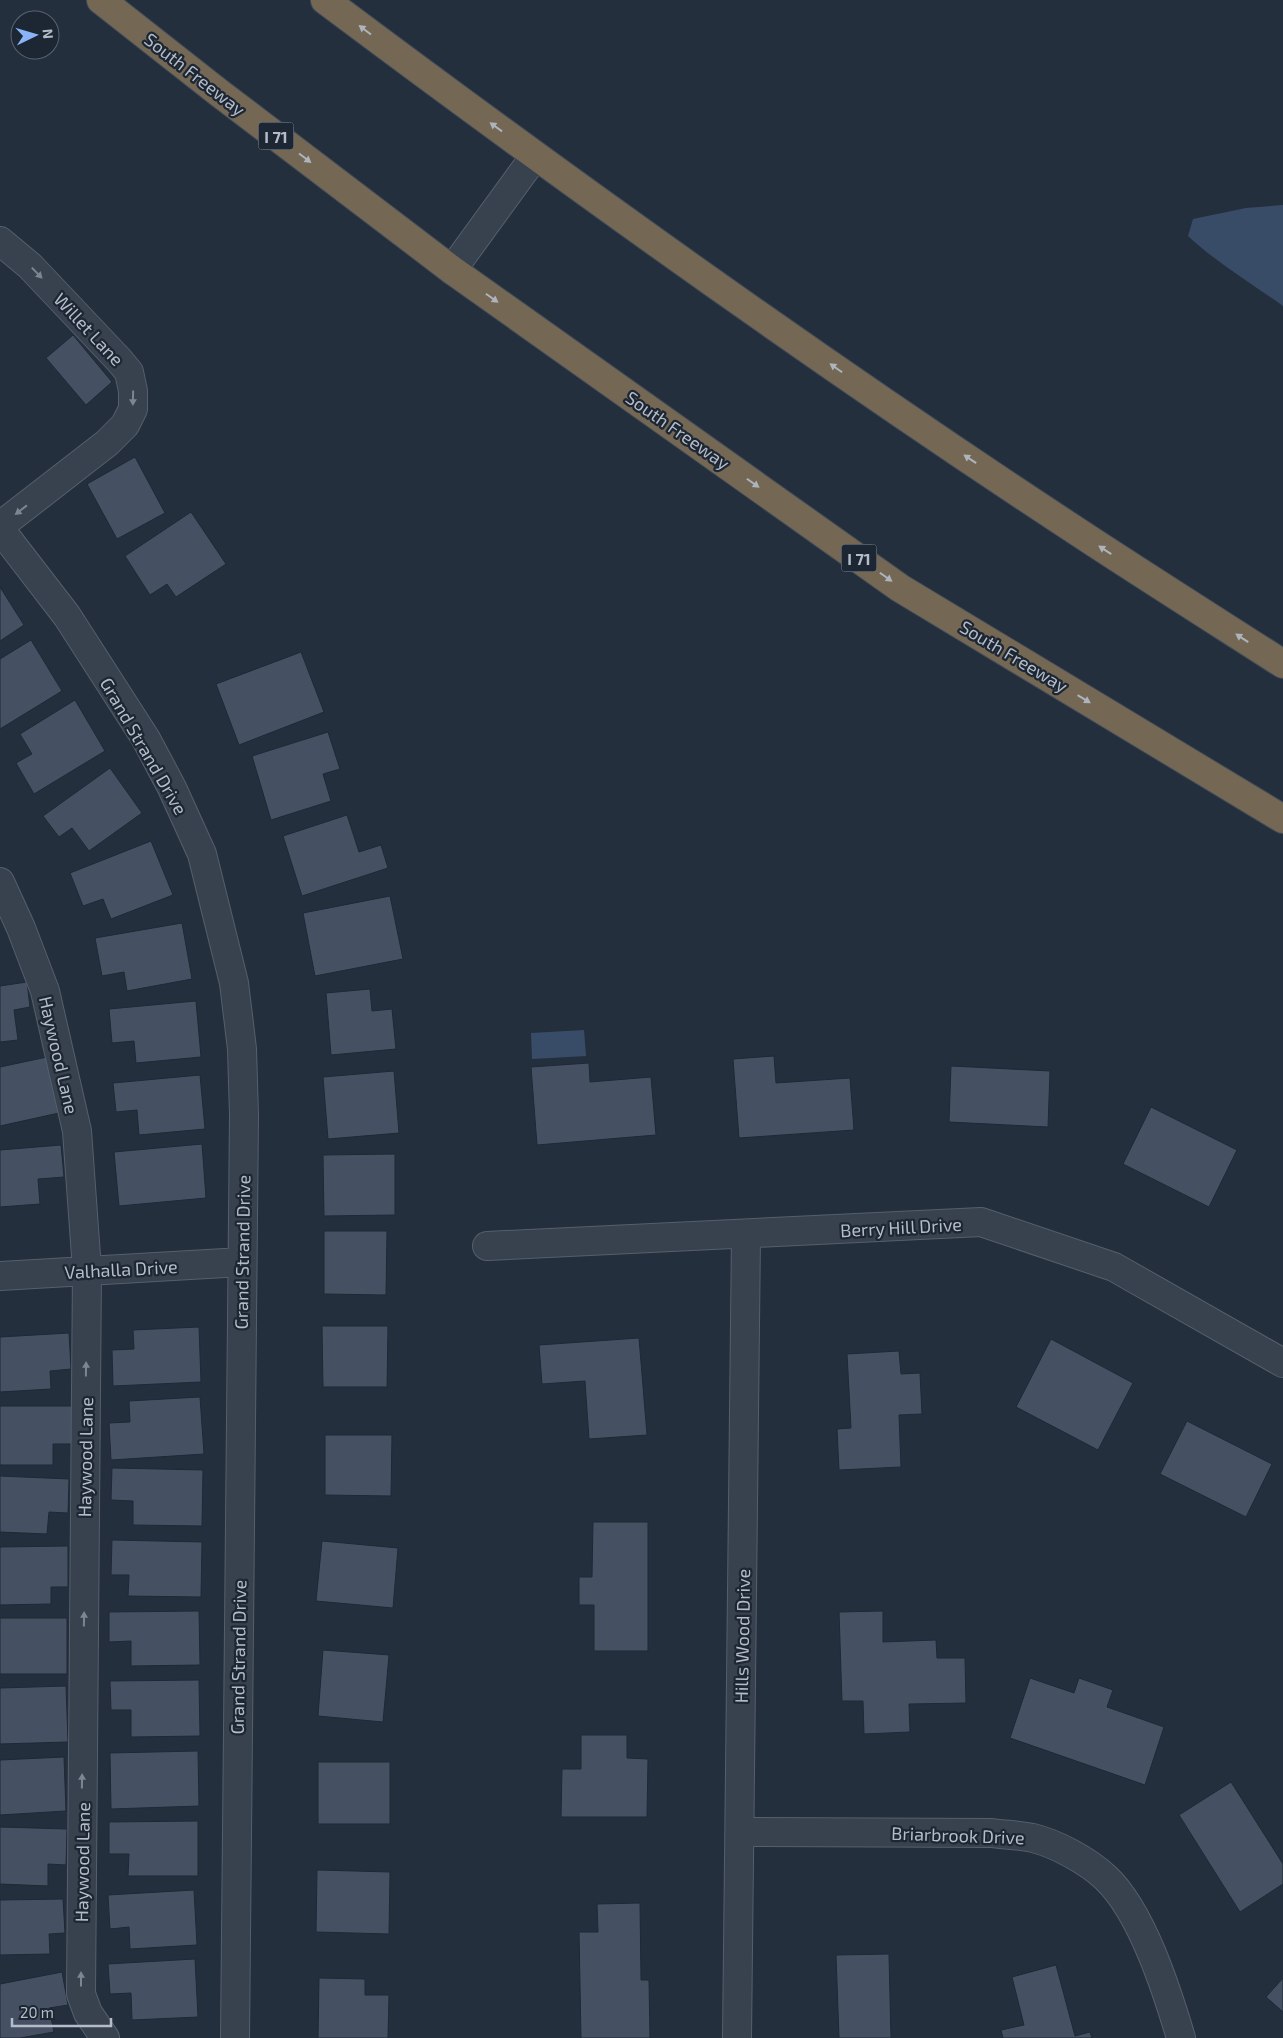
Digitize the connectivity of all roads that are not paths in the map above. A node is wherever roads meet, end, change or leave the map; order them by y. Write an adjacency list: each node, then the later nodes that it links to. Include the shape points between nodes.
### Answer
1 (101, 0): 5 (highway, South Freeway / I 71, one-way to 5)
2 (325, 0): 3 (highway, one-way to 2)
3 (535, 156): 5 (street); 7 (highway, one-way to 3, via 1081,534 872,393)
4 (0, 241): 6 (street, Willet Lane, one-way to 6, via 30,266 120,360 129,372 133,391 132,409 125,425)
5 (452, 270): 8 (highway, South Freeway / I 71, one-way to 8, via 900,588)
6 (0, 528): 12 (street, Grand Strand Drive, via 67,616 146,740 202,854 234,983 242,1049)
7 (1283, 664)
8 (1283, 819)
9 (0, 882): 13 (street, Haywood Lane, via 45,991 65,1074 77,1131)
10 (746, 1235): 11 (street, Berry Hill Drive); 15 (street, Berry Hill Drive, via 981,1222 1114,1267); 16 (street, Hills Wood Drive)
11 (487, 1246)
12 (242, 1262): 13 (street, Valhalla Drive); 18 (street, Grand Strand Drive)
13 (87, 1270): 14 (street, Valhalla Drive); 17 (street, Haywood Lane, one-way to 13, via 80,1994)
14 (0, 1276)
15 (1283, 1362)
16 (740, 1832): 19 (street, Hills Wood Drive); 20 (street, Briarbrook Drive, via 992,1833 1033,1838 1068,1852 1106,1878 1133,1912 1168,1994)
17 (105, 2038)
18 (234, 2038)
19 (736, 2038)
20 (1181, 2038)

